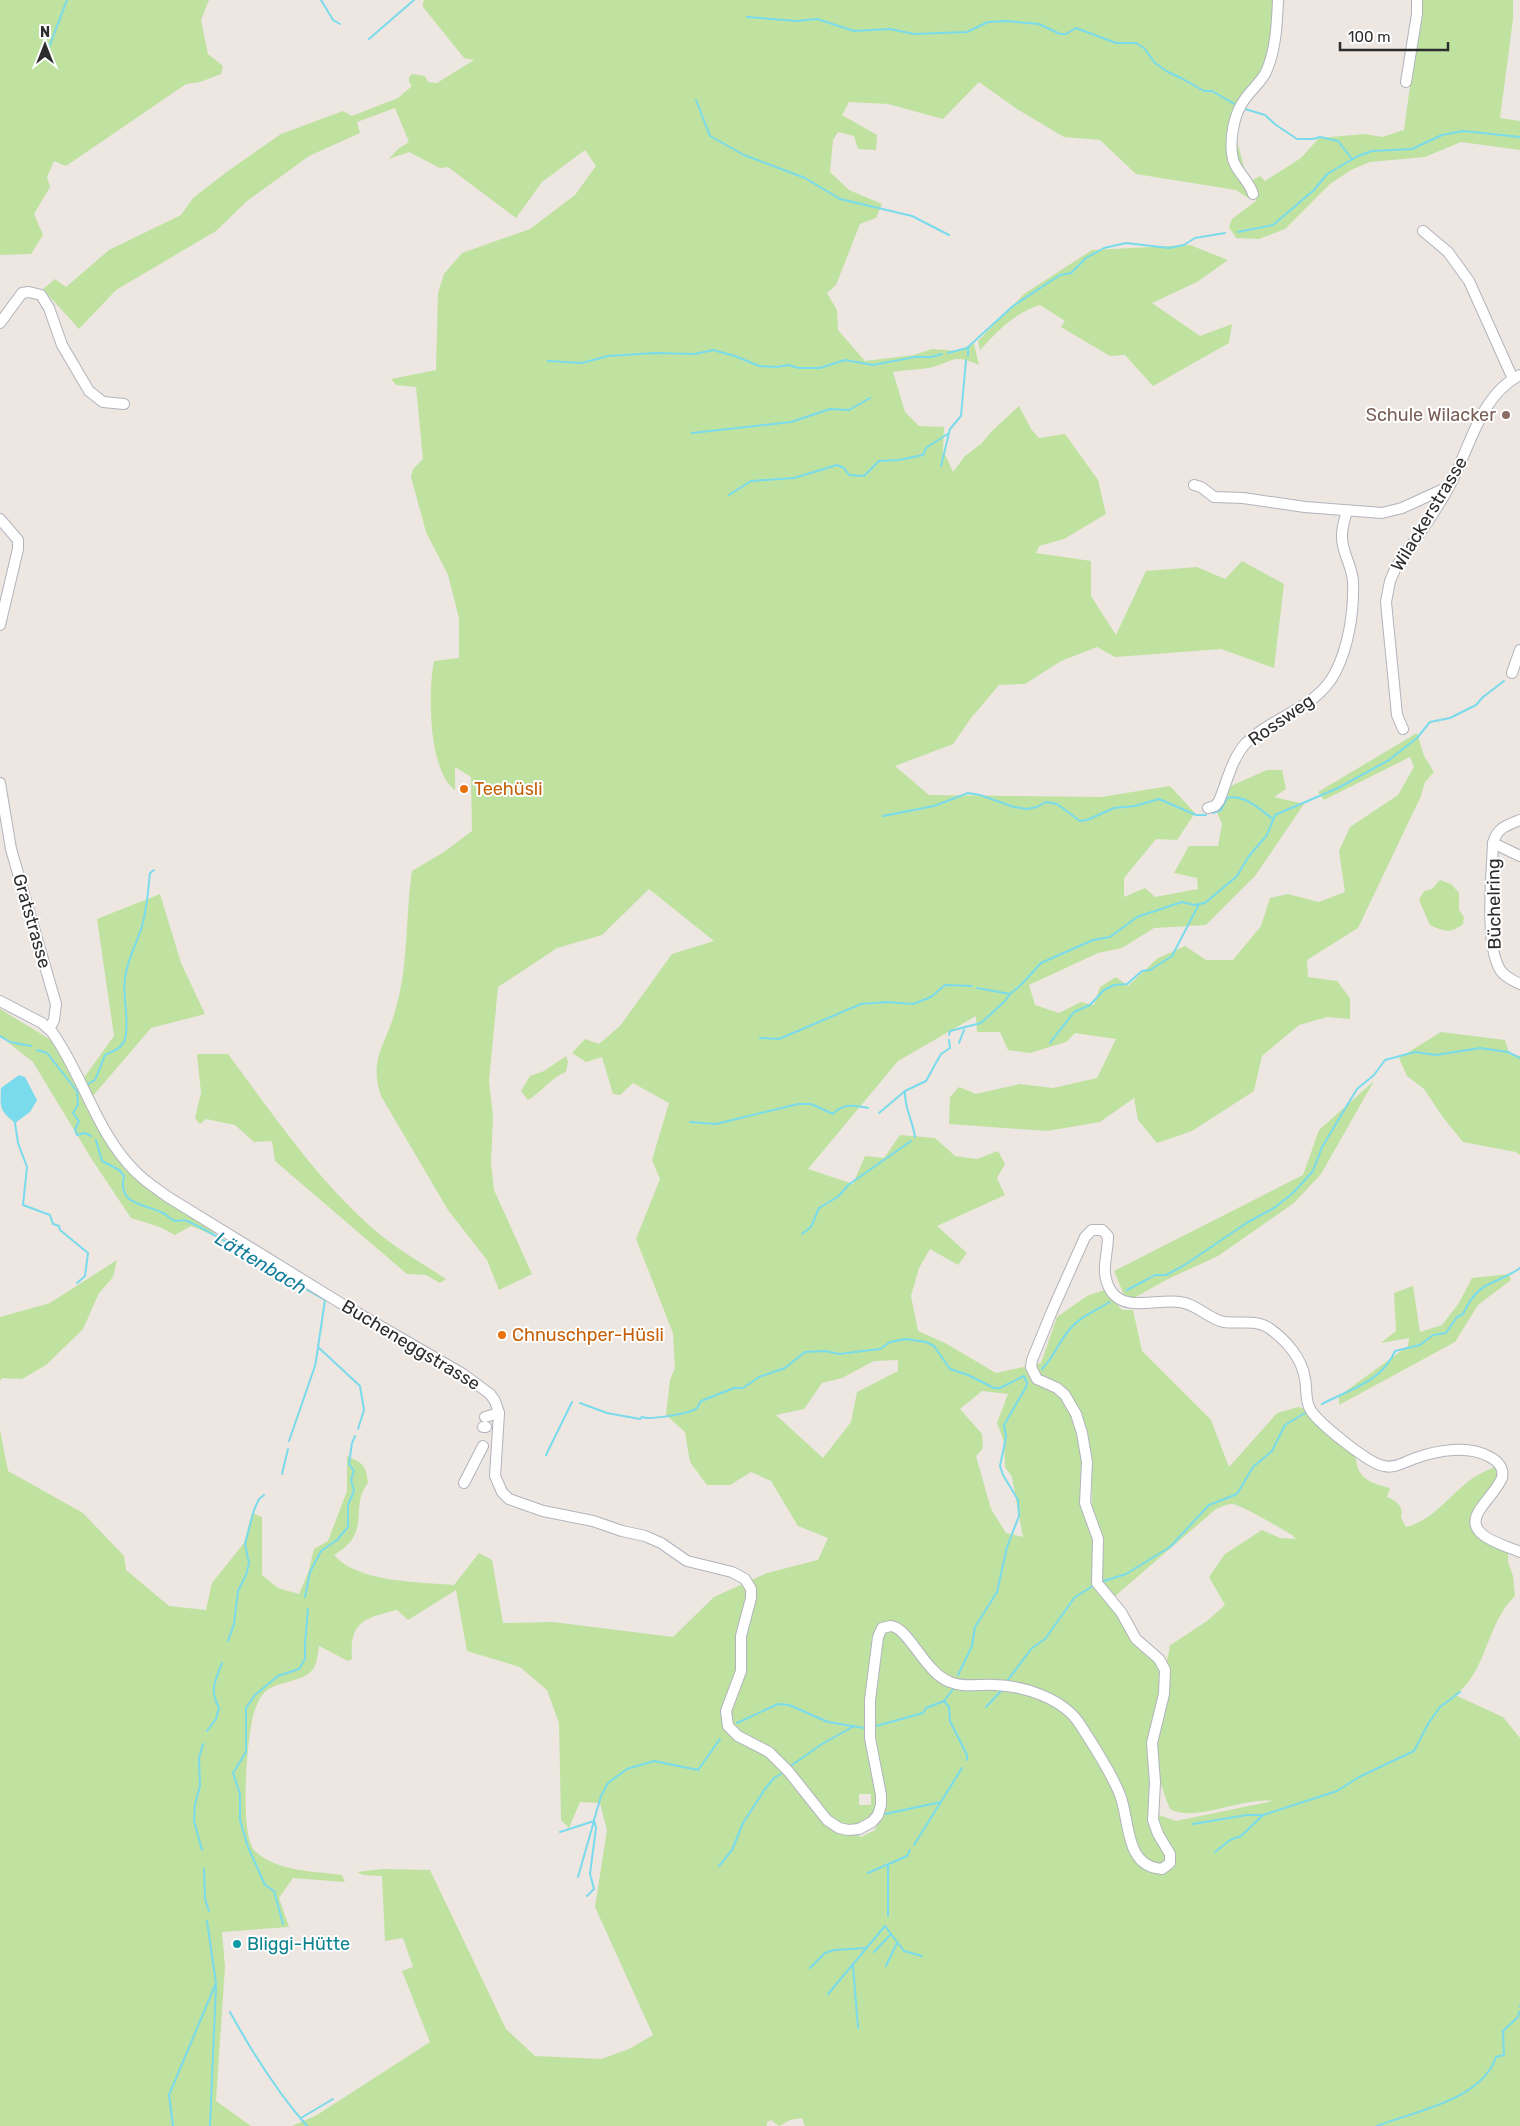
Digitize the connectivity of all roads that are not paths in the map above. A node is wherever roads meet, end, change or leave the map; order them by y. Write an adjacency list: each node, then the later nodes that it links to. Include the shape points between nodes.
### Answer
1 (1278, 0): 4 (street, via 1270,61 1238,109 1232,138 1232,156)
2 (1417, 0): 3 (street, via 1418,14)
3 (1406, 82)
4 (1253, 194)
5 (1423, 231): 7 (street, via 1448,252 1469,281)
6 (0, 323): 8 (street, via 22,293 36,292 46,300 62,345 89,391 103,402)
7 (1516, 377): 10 (street, Wilackerstrasse, via 1490,401)
8 (124, 404)
9 (1194, 485): 11 (street, via 1214,497)
10 (1449, 487): 11 (street, via 1392,512); 16 (street, Wilackerstrasse, via 1396,568 1387,591 1398,715)
11 (1347, 511): 18 (street, Rossweg, via 1342,538 1353,581 1351,617 1335,673 1309,702 1266,727 1247,743 1238,753 1219,801)
12 (0, 520): 13 (street, via 18,540)
13 (0, 625)
14 (1520, 650): 15 (street)
15 (1512, 673)
16 (1403, 729)
17 (0, 783): 24 (street, Gratstrasse, via 11,849 56,1004 54,1020)
18 (1208, 808)
19 (1520, 820): 20 (street, Büchelring, via 1498,831)
20 (1493, 843): 21 (street, Büchelring); 22 (street, Büchelring, via 1492,943 1499,969)
21 (1520, 856)
22 (1520, 984)
23 (0, 1001): 24 (street, Bucheneggstrasse)
24 (49, 1028): 25 (street, Bucheneggstrasse, via 106,1131 137,1173 168,1197 479,1384 493,1398)
25 (499, 1412): 26 (street); 29 (street, via 495,1470 502,1492 509,1499 543,1511 644,1536 687,1561 732,1572 747,1581 751,1598 741,1636 741,1671 726,1711 727,1728 775,1758 827,1820 839,1828 852,1830 872,1822 882,1802 871,1748 870,1713 878,1637 885,1627 894,1626 934,1672 950,1682 967,1686 1011,1687 1067,1707 1120,1793 1127,1831 1136,1852 1155,1868 1168,1866 1171,1857 1153,1820 1155,1782 1152,1748 1164,1694 1165,1670 1159,1659 1136,1639 1121,1612 1098,1586 1098,1539 1085,1503 1087,1462 1082,1433 1076,1414 1064,1395 1055,1387 1037,1380 1032,1370 1032,1360 1054,1305 1085,1237 1095,1229 1108,1236 1105,1274 1118,1297 1133,1304 1181,1302 1216,1320 1254,1323 1270,1328 1300,1362 1308,1404 1314,1415 1373,1462 1393,1467 1424,1455 1455,1450 1477,1452 1497,1461 1502,1478 1477,1515 1476,1526 1483,1536)
26 (485, 1424)
27 (483, 1446): 28 (street)
28 (464, 1482)
29 (1520, 1552)

